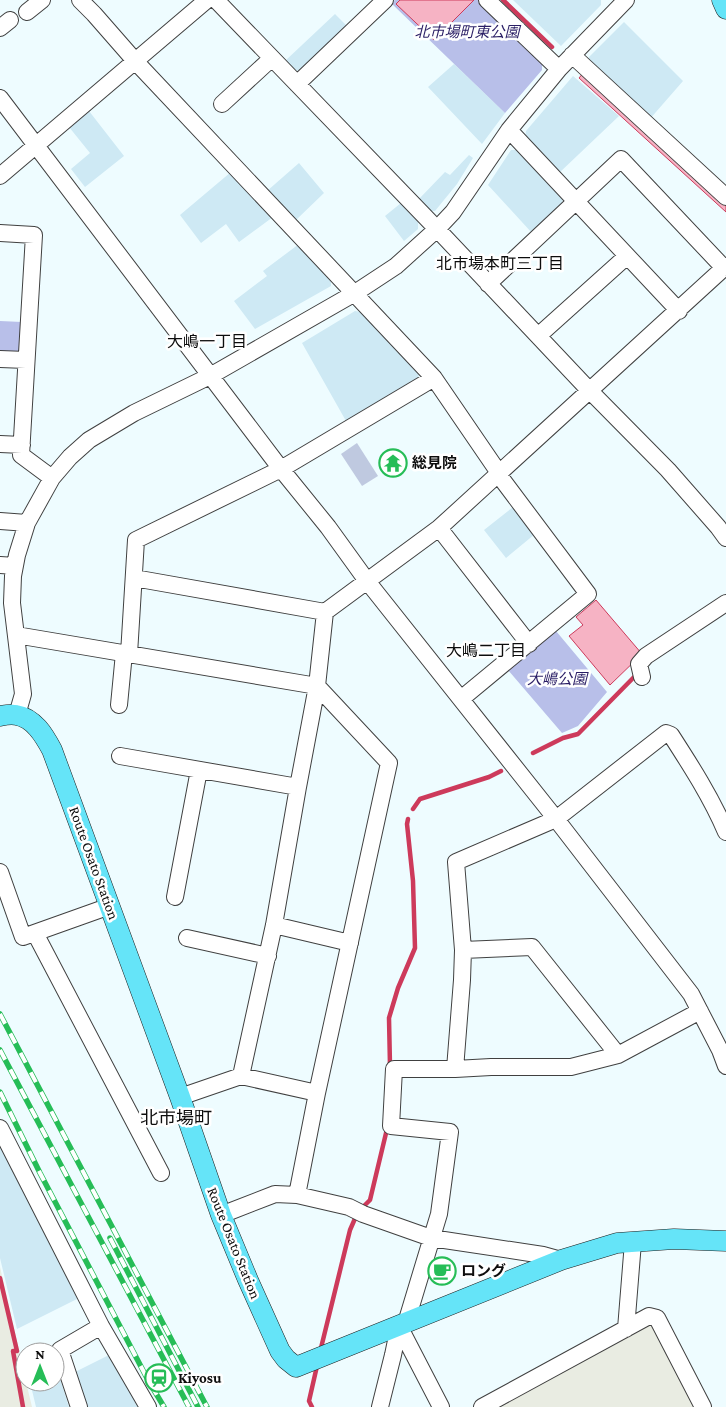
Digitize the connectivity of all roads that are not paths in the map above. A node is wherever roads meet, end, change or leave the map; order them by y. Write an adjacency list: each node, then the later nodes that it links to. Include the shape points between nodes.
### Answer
1 (42, 0): 10 (street)
2 (80, 0): 13 (street)
3 (207, 0): 13 (street)
4 (216, 0): 12 (street)
5 (385, 0): 15 (street)
6 (487, 0): 14 (street)
7 (722, 0): 9 (main road)
8 (618, 3): 11 (street)
9 (726, 9)
10 (27, 12)
11 (572, 55): 14 (street); 21 (street)
12 (272, 58): 15 (street); 17 (street)
13 (136, 62): 19 (street); 28 (street)
14 (559, 69): 18 (street)
15 (296, 84): 23 (street)
16 (0, 98): 19 (street)
17 (222, 104)
18 (509, 130): 22 (street); 23 (street)
19 (36, 146): 20 (street); 33 (street)
20 (0, 176)
21 (726, 197)
22 (576, 202): 25 (street); 26 (street, via 621,159); 27 (street)
23 (437, 230): 27 (street); 28 (street, via 396,266)
24 (0, 233): 32 (street, via 34,235)
25 (627, 256): 29 (street); 30 (street)
26 (725, 267): 29 (street)
27 (488, 284): 30 (street)
28 (355, 293): 33 (street); 34 (street)
29 (679, 311): 35 (street)
30 (538, 336): 35 (street)
31 (0, 359): 32 (street)
32 (26, 360): 37 (street)
33 (210, 376): 38 (street); 40 (street, via 134,413 89,440)
34 (434, 378): 38 (street); 39 (street)
35 (589, 390): 39 (street); 44 (street, via 668,470)
36 (0, 444): 37 (street)
37 (22, 445): 40 (street, via 21,455)
38 (281, 469): 46 (street, via 136,540); 47 (street)
39 (498, 474): 43 (street); 51 (street, via 588,594)
40 (52, 478): 42 (street)
41 (0, 521): 42 (street)
42 (27, 523): 45 (street, via 17,555)
43 (439, 528): 47 (street); 51 (street)
44 (726, 538)
45 (8, 565): 50 (street)
46 (134, 578): 49 (street); 52 (street)
47 (367, 581): 49 (street); 55 (street)
48 (726, 603): 53 (street, via 646,656 639,664)
49 (325, 612): 54 (street)
50 (16, 635): 52 (street); 57 (street, via 23,694)
51 (529, 644): 55 (street)
52 (127, 654): 54 (street); 56 (street)
53 (641, 673)
54 (317, 686): 60 (street); 69 (street, via 390,763)
55 (461, 699): 61 (street)
56 (119, 705)
57 (9, 715): 65 (main road, Route Osato Station, via 32,722 43,732)
58 (120, 756): 59 (street)
59 (199, 770): 60 (street); 64 (street)
60 (298, 787): 66 (street)
61 (556, 818): 62 (street, via 666,732 671,734 694,770); 70 (street, via 456,862); 72 (street)
62 (726, 832)
63 (0, 872): 67 (street, via 24,937)
64 (175, 897)
65 (110, 906): 67 (street); 78 (main road, Route Osato Station)
66 (274, 926): 69 (street); 71 (street)
67 (35, 933): 80 (street)
68 (187, 938): 71 (street)
69 (350, 943): 77 (street)
70 (463, 950): 73 (street, via 532,947); 75 (street)
71 (268, 956): 76 (street)
72 (700, 1011): 73 (street); 74 (street)
73 (618, 1055): 75 (street, via 571,1067)
74 (726, 1066)
75 (455, 1069): 83 (street, via 394,1068 391,1126 450,1132 439,1214)
76 (242, 1076): 77 (street); 78 (street)
77 (317, 1093): 81 (street)
78 (180, 1097): 82 (main road, Route Osato Station)
79 (0, 1128): 88 (street)
80 (161, 1174)
81 (297, 1195): 82 (street, via 275,1194); 83 (street, via 349,1207)
82 (221, 1215): 87 (main road, Route Osato Station, via 280,1351 296,1367)
83 (431, 1238): 86 (street); 87 (street)
84 (726, 1241): 85 (main road, Route Osato Station, via 674,1239)
85 (633, 1242): 86 (main road, Route Osato Station, via 616,1242); 89 (street)
86 (561, 1260): 87 (main road, Route Osato Station)
87 (402, 1325): 92 (street); 93 (street)
88 (101, 1326): 90 (street, via 60,1350); 91 (street)
89 (626, 1328): 94 (street); 95 (street, via 649,1316 657,1318)
90 (79, 1407)
91 (148, 1407)
92 (380, 1407)
93 (441, 1407)
94 (482, 1407)
95 (703, 1407)

